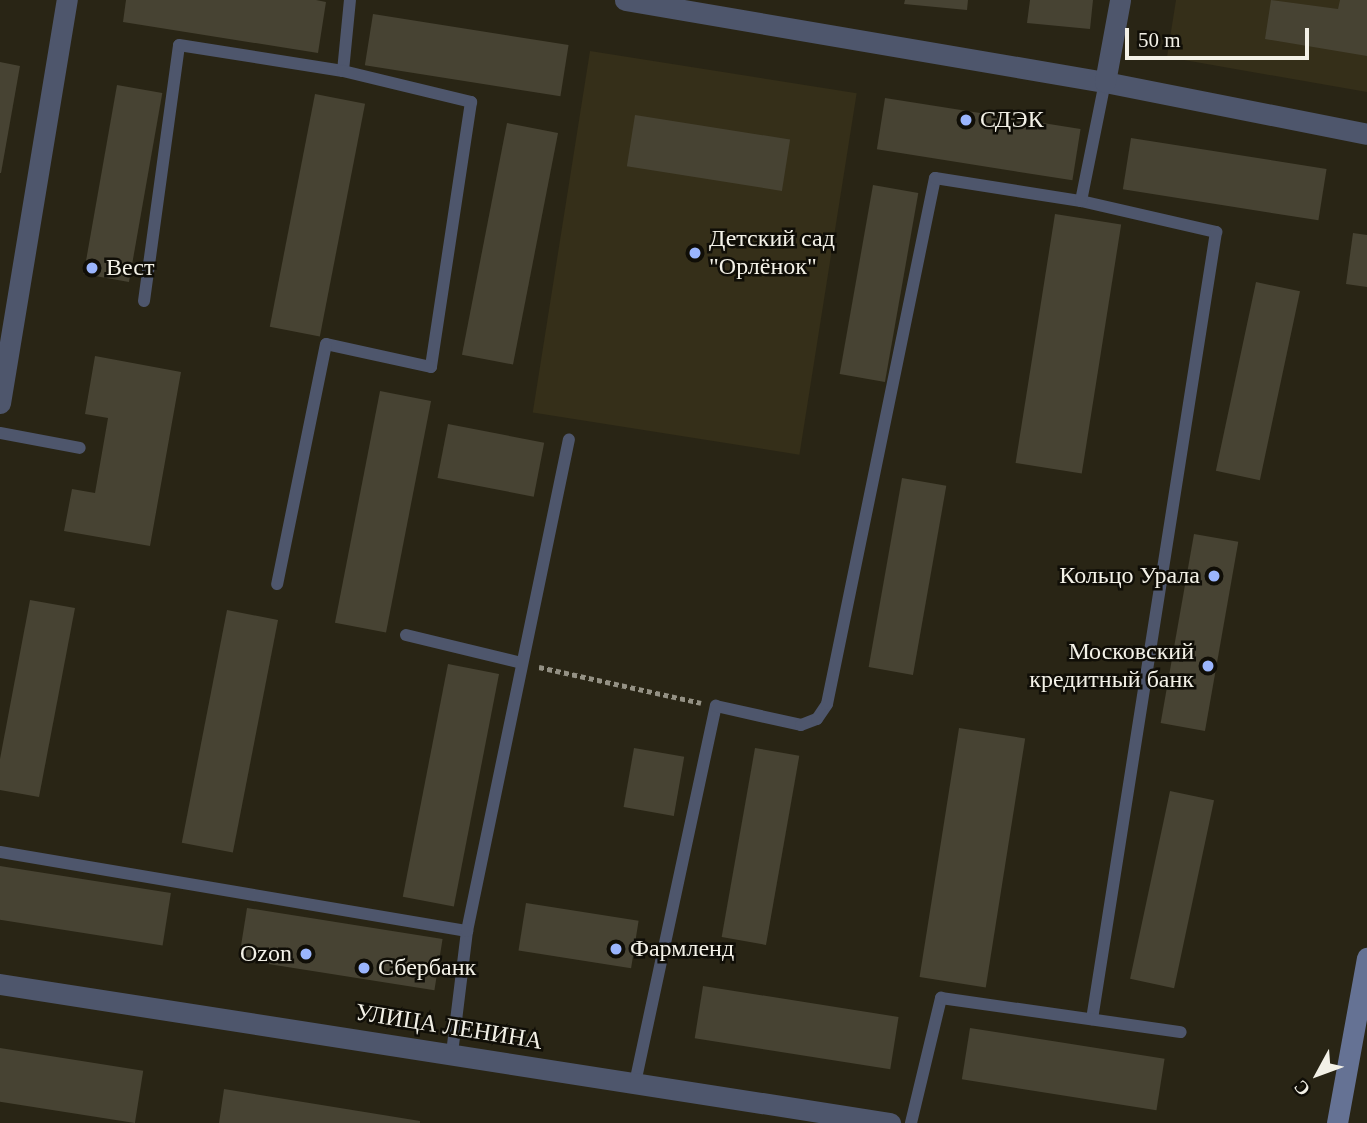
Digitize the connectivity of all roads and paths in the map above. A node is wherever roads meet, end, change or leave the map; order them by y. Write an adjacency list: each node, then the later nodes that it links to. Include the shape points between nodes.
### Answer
1 (67, 0): 10 (street)
2 (350, 0): 5 (lane)
3 (625, 0): 6 (street)
4 (1120, 0): 6 (street)
5 (343, 71): 9 (lane, via 179,45); 14 (lane, via 471,102 431,367 326,344)
6 (1105, 82): 7 (street); 8 (lane)
7 (1367, 134)
8 (1082, 201): 17 (lane, via 935,177 827,704 817,719 801,725); 22 (lane, via 1216,232)
9 (144, 300)
10 (0, 403)
11 (0, 433): 13 (lane)
12 (569, 439): 16 (lane)
13 (80, 448)
14 (277, 584)
15 (406, 635): 16 (lane)
16 (522, 663): 17 (path); 19 (lane)
17 (716, 706): 25 (lane)
18 (0, 852): 19 (lane)
19 (467, 931): 24 (lane)
20 (1367, 958): 28 (main road)
21 (0, 984): 24 (street, УЛИЦА ЛЕНИНА)
22 (1092, 1019): 23 (lane); 27 (lane, via 941,998)
23 (1181, 1032)
24 (452, 1054): 25 (street, УЛИЦА ЛЕНИНА)
25 (635, 1083): 26 (street, УЛИЦА ЛЕНИНА)
26 (890, 1123)
27 (911, 1123)
28 (1337, 1123)

